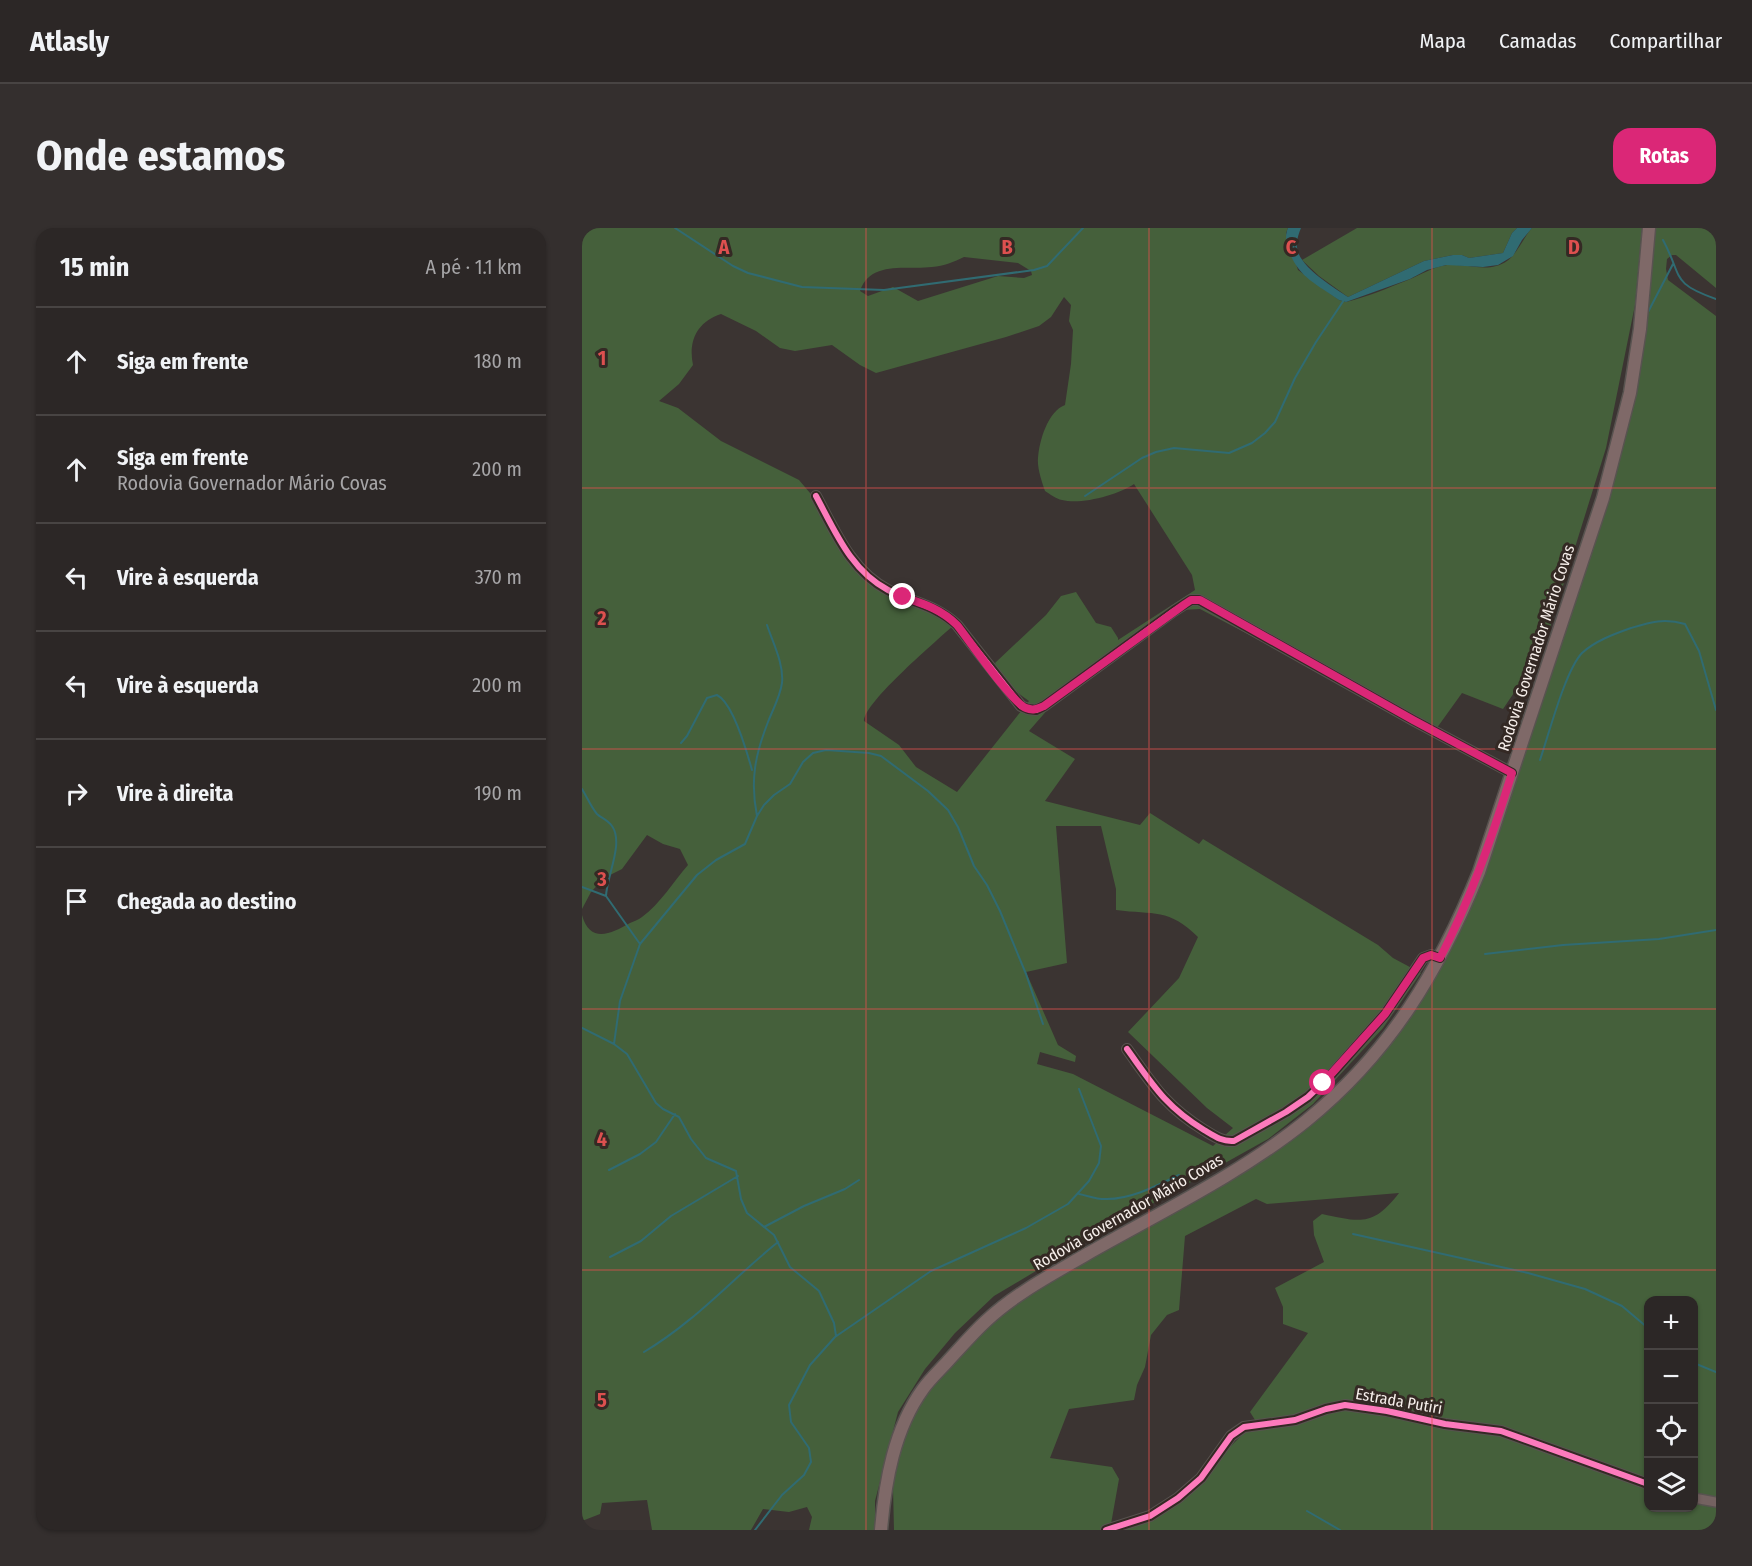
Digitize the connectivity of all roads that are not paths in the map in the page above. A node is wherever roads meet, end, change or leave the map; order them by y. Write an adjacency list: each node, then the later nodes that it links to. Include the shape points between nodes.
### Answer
1 (1649, 228): 3 (main road, Rodovia Governador Mário Covas, via 1630,393 1603,498)
2 (816, 496): 3 (street, via 859,568 886,590 947,615 1014,699 1028,709 1044,706 1179,607 1200,600)
3 (1512, 773): 4 (main road, Rodovia Governador Mário Covas, via 1479,872)
4 (1440, 958): 5 (street, via 1423,958 1385,1014 1308,1097 1234,1141 1215,1137 1170,1106); 9 (main road, Rodovia Governador Mário Covas, via 1406,1016 1385,1042 1306,1121 1242,1166 1032,1287 966,1340 923,1390 903,1426 891,1460)
5 (1127, 1049)
6 (1644, 1483): 10 (street, Estrada Putiri, via 1501,1431 1345,1405 1295,1420 1244,1427 1231,1436 1201,1478 1178,1498 1150,1516)
7 (1698, 1499): 8 (street)
8 (1716, 1502)
9 (881, 1530)
10 (1106, 1530)

